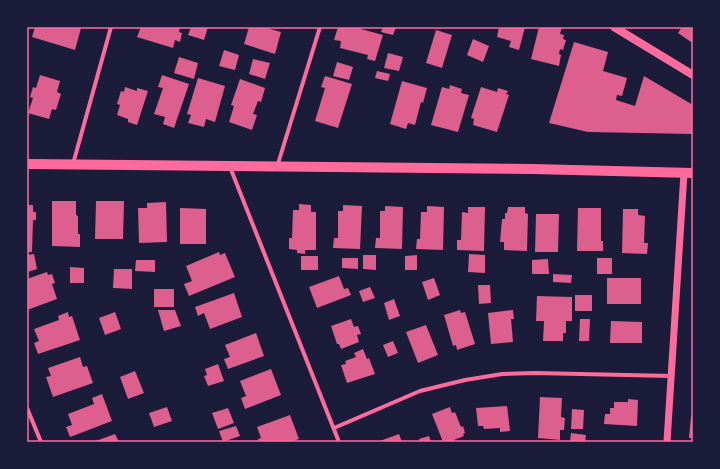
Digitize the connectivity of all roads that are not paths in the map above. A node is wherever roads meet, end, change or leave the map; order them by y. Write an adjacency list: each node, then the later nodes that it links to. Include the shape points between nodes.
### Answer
1 (111, 27): 6 (street)
2 (320, 27): 8 (street)
3 (614, 27): 4 (main road)
4 (693, 75)
5 (27, 164): 6 (main road)
6 (73, 165): 7 (main road)
7 (230, 166): 8 (main road); 12 (street)
8 (277, 167): 9 (main road)
9 (688, 173): 10 (street)
10 (672, 376): 12 (street, via 536,373 490,376 420,391); 15 (street)
11 (27, 408): 13 (street)
12 (334, 428): 14 (street)
13 (41, 442)
14 (339, 442)
15 (668, 442)

